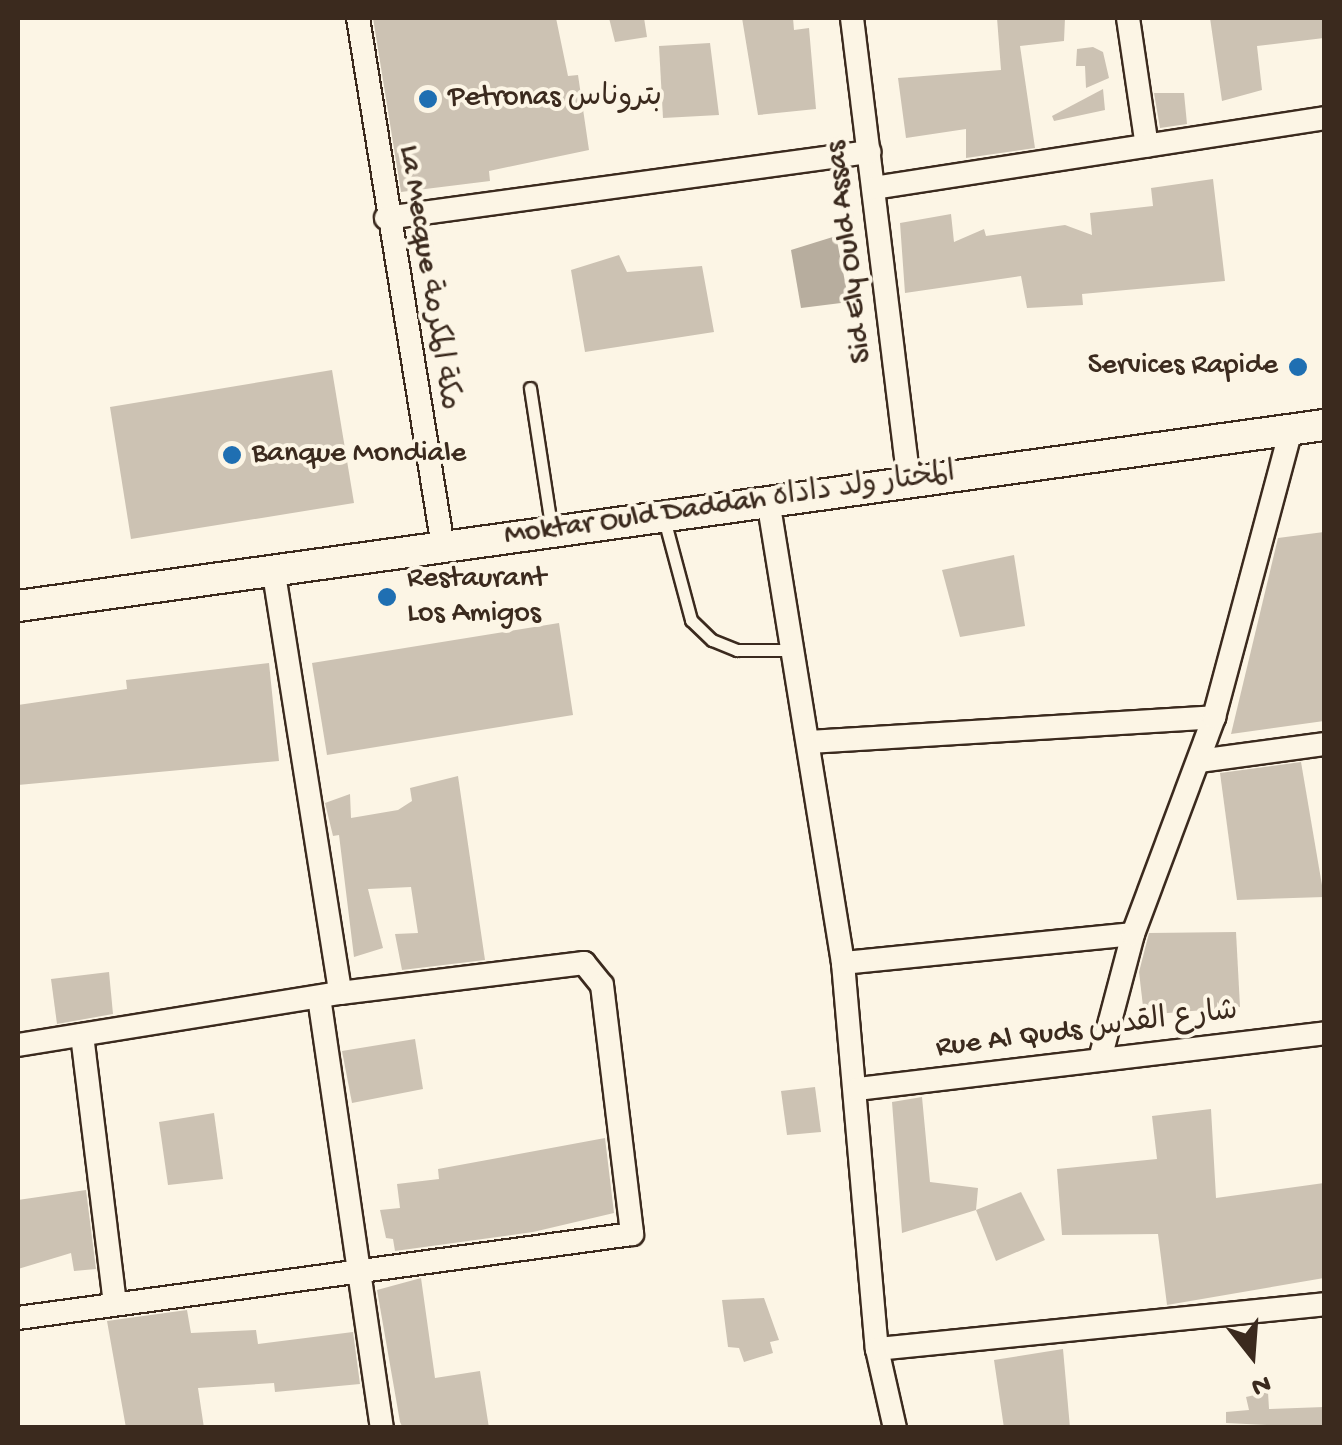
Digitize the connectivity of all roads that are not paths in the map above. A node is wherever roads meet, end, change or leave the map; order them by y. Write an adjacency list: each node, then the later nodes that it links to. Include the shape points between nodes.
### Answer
1 (358, 18): 8 (street, La Mecque مكة المكرمة)
2 (852, 18): 6 (street, Sid Ely Ould Assas)
3 (1128, 18): 5 (street)
4 (1324, 118): 5 (street)
5 (1147, 146): 7 (street)
6 (870, 152): 7 (street, Sid Ely Ould Assas); 8 (street)
7 (874, 188): 12 (street, Sid Ely Ould Assas)
8 (386, 218): 16 (street, La Mecque مكة المكرمة)
9 (530, 388): 15 (lane)
10 (1324, 425): 11 (main road, Moktar Ould Daddah المختار ولد داداه)
11 (1291, 430): 12 (main road, Moktar Ould Daddah المختار ولد داداه); 20 (street)
12 (909, 480): 13 (main road, Moktar Ould Daddah المختار ولد داداه)
13 (768, 500): 14 (main road, Moktar Ould Daddah المختار ولد داداه); 19 (street)
14 (664, 515): 15 (main road, Moktar Ould Daddah المختار ولد داداه); 19 (lane, via 692,620 712,640 738,650)
15 (552, 532): 16 (main road, Moktar Ould Daddah المختار ولد داداه)
16 (442, 548): 17 (main road, Moktar Ould Daddah المختار ولد داداه)
17 (274, 574): 18 (main road, Moktar Ould Daddah المختار ولد داداه); 26 (street)
18 (18, 606)
19 (793, 650): 21 (street)
20 (1214, 717): 21 (street); 23 (street)
21 (808, 742): 25 (street)
22 (1324, 744): 23 (street)
23 (1199, 761): 24 (street)
24 (1134, 934): 25 (street); 30 (street)
25 (843, 963): 31 (street)
26 (329, 995): 28 (street); 32 (street); 32 (street, via 584,963 602,985 632,1234)
27 (1324, 1033): 30 (street, Rue Al Quds شارع القدس)
28 (82, 1035): 29 (street); 33 (street)
29 (18, 1045)
30 (1100, 1059): 31 (street, Rue Al Quds شارع القدس)
31 (857, 1089): 36 (street)
32 (361, 1270): 33 (street); 37 (street)
33 (115, 1304): 35 (street)
34 (1324, 1304): 36 (street)
35 (18, 1318)
36 (878, 1349): 38 (street)
37 (382, 1428)
38 (895, 1428)

